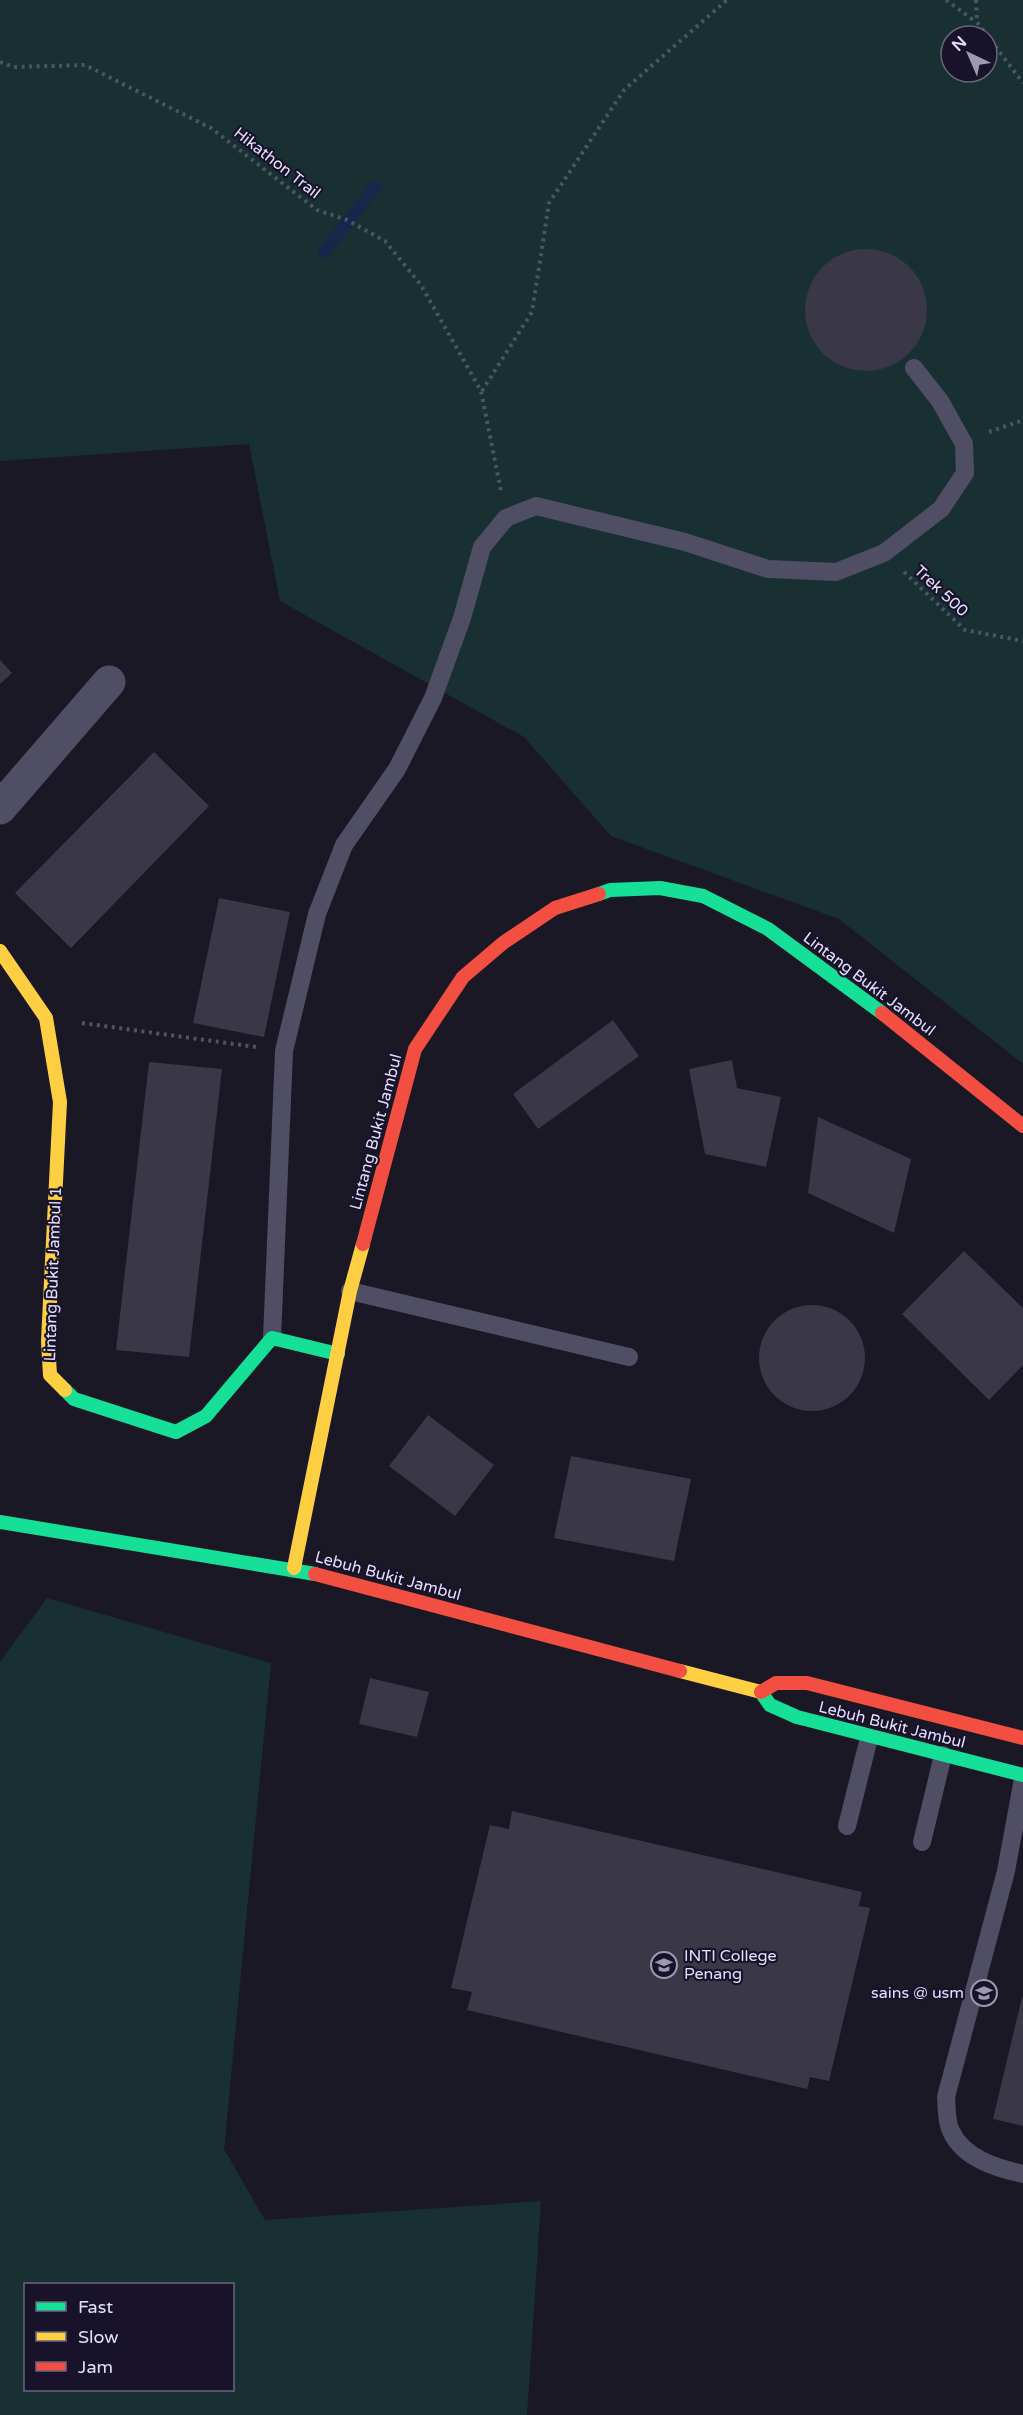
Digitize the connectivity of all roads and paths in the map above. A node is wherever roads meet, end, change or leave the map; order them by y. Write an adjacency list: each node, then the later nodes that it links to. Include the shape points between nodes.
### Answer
1 (727, 0): 8 (path, via 624,90 549,203 531,312)
2 (946, 0): 4 (path)
3 (976, 0): 4 (path)
4 (977, 22): 6 (path)
5 (0, 62): 8 (path, Hikathon Trail, via 14,67 85,65 211,128 317,210 347,220 385,241 421,285)
6 (1023, 83)
7 (914, 368): 10 (lane, via 940,401)
8 (482, 391): 11 (path, Hikathon Trail)
9 (1023, 420): 10 (path)
10 (964, 444): 12 (lane, via 965,473 941,509)
11 (507, 518): 12 (lane, via 536,506 686,542 768,569 836,572); 18 (lane, via 482,547 433,698 397,769 344,845 316,914)
12 (884, 553): 13 (path, Trek 500, via 965,630)
13 (1023, 641)
14 (109, 682): 15 (street)
15 (0, 808)
16 (0, 951): 17 (street, Lintang Bukit Jambul 1)
17 (46, 1018): 18 (path); 21 (street, Lintang Bukit Jambul 1, via 60,1102 48,1341 50,1375 74,1399 176,1432 206,1416)
18 (284, 1051): 21 (lane)
19 (1023, 1126): 20 (street, Lintang Bukit Jambul, via 858,993 768,929 703,896 660,888 610,890 555,908 503,943 463,977 434,1017 415,1049)
20 (350, 1291): 22 (street, Lintang Bukit Jambul); 23 (lane)
21 (272, 1338): 22 (street)
22 (338, 1354): 25 (street, Lintang Bukit Jambul)
23 (629, 1357)
24 (0, 1522): 25 (street, Lebuh Bukit Jambul)
25 (294, 1568): 26 (street, Lebuh Bukit Jambul)
26 (761, 1692): 27 (street, Lebuh Bukit Jambul, via 770,1705 797,1717); 28 (street, Lebuh Bukit Jambul, via 776,1683 807,1683)
27 (869, 1738): 29 (street, Lebuh Bukit Jambul); 31 (lane)
28 (1023, 1738)
29 (943, 1755): 30 (street, Lebuh Bukit Jambul); 32 (lane)
30 (1023, 1777): 33 (lane)
31 (847, 1826)
32 (922, 1842)
33 (1015, 1873): 34 (lane, via 946,2097 950,2130 970,2154 1000,2169)
34 (1023, 2174)

